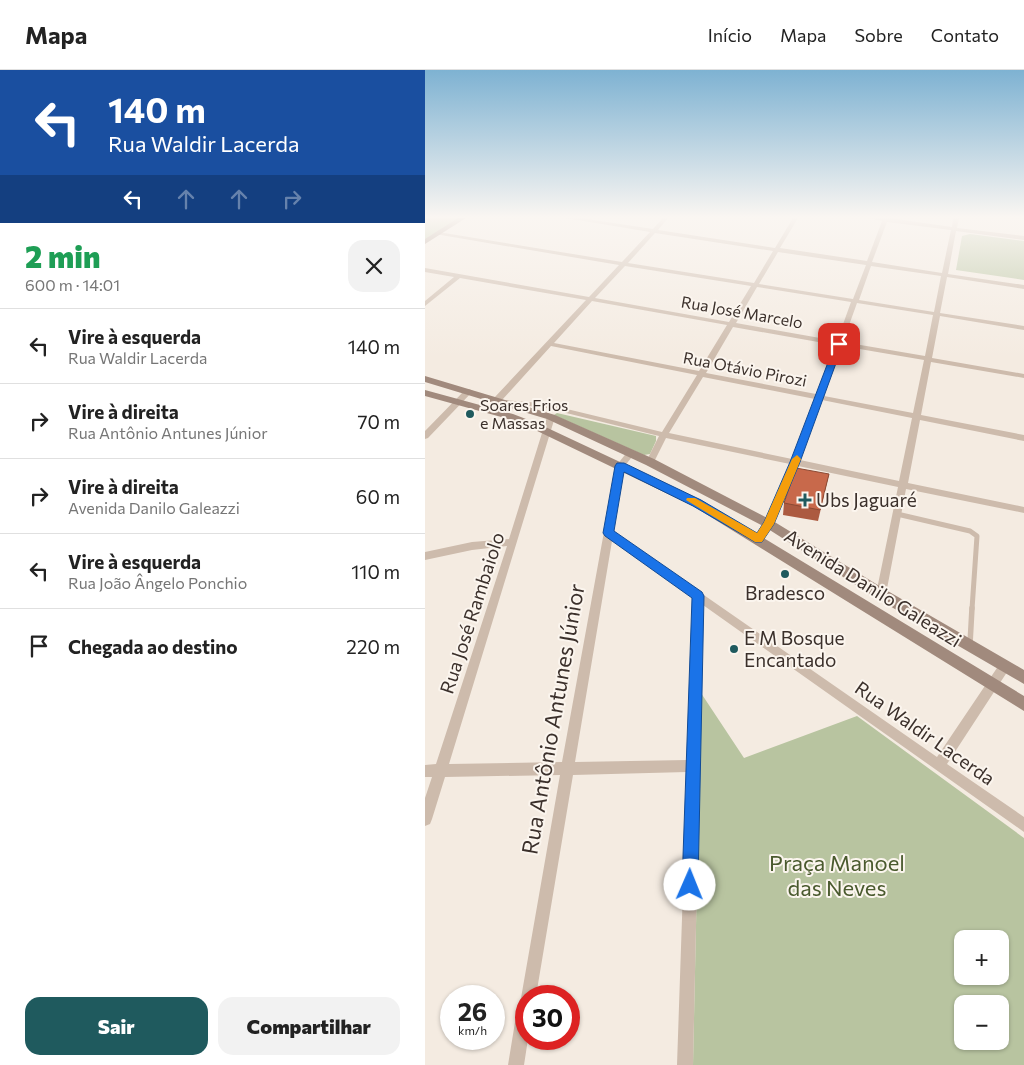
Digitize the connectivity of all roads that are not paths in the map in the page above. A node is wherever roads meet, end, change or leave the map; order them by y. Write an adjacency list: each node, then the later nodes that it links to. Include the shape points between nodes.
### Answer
1 (624, 264): 12 (street)
2 (627, 264): 10 (street)
3 (768, 264): 10 (street)
4 (868, 264): 13 (street)
5 (878, 264): 8 (street)
6 (946, 264): 8 (street)
7 (425, 270): 9 (street, Rua José Marcelo)
8 (944, 275): 11 (street); 15 (street)
9 (459, 276): 12 (street, Rua José Marcelo); 14 (street)
10 (755, 285): 13 (street); 16 (street)
11 (1024, 286)
12 (590, 300): 16 (street, Rua José Marcelo); 18 (street)
13 (855, 301): 15 (street); 19 (street)
14 (425, 304)
15 (938, 314): 17 (street); 20 (street)
16 (731, 324): 19 (street, Rua José Marcelo); 21 (street)
17 (1024, 328)
18 (549, 344): 21 (street, Rua Otávio Pirozi); 27 (street)
19 (839, 344): 20 (street, Rua José Marcelo); 26 (street)
20 (929, 359): 22 (street, Rua José Marcelo); 30 (street)
21 (701, 374): 26 (street, Rua Otávio Pirozi); 32 (street)
22 (1024, 376)
23 (425, 379): 24 (main road, Avenida Danilo Galeazzi)
24 (469, 391): 27 (main road, Avenida Danilo Galeazzi); 28 (street)
25 (425, 393): 28 (main road, Avenida Danilo Galeazzi)
26 (819, 397): 30 (street, Rua Otávio Pirozi); 37 (street)
27 (499, 401): 29 (main road, Avenida Danilo Galeazzi); 32 (street, via 542,405)
28 (459, 402): 31 (main road, Avenida Danilo Galeazzi); 33 (street)
29 (551, 417): 31 (street, Rua José Rambaiolo); 35 (main road, Avenida Danilo Galeazzi)
30 (917, 417): 34 (street, Rua Otávio Pirozi); 39 (street)
31 (545, 430): 38 (main road, Avenida Danilo Galeazzi); 45 (street, Rua José Rambaiolo)
32 (664, 435): 36 (street); 37 (street)
33 (425, 436)
34 (1024, 438)
35 (631, 453): 36 (main road, Avenida Danilo Galeazzi); 38 (street)
36 (650, 462): 42 (main road, Avenida Danilo Galeazzi)
37 (795, 462): 39 (street); 42 (street)
38 (620, 466): 43 (street, Rua Antônio Antunes Júnior); 44 (main road, Avenida Danilo Galeazzi, via 697,503)
39 (903, 485): 40 (street); 41 (street)
40 (1024, 510)
41 (897, 514): 47 (street); 49 (lane, via 970,531 977,536)
42 (769, 524): 44 (street); 47 (main road, Avenida Danilo Galeazzi)
43 (608, 533): 48 (street, Rua Waldir Lacerda); 56 (street, Rua Antônio Antunes Júnior)
44 (758, 539): 52 (main road, Avenida Danilo Galeazzi)
45 (513, 542): 46 (street); 58 (street, Rua José Rambaiolo)
46 (425, 556)
47 (881, 594): 49 (main road, Avenida Danilo Galeazzi)
48 (698, 596): 54 (street, Rua Waldir Lacerda); 55 (street)
49 (970, 646): 50 (main road, Avenida Danilo Galeazzi)
50 (1005, 666): 51 (main road, Avenida Danilo Galeazzi); 52 (street)
51 (1024, 678)
52 (993, 685): 53 (main road, Avenida Danilo Galeazzi); 54 (street)
53 (1024, 704)
54 (940, 764): 60 (street, Rua Waldir Lacerda)
55 (693, 766): 56 (street); 64 (street)
56 (567, 768): 58 (street); 61 (street, Rua Antônio Antunes Júnior)
57 (425, 770): 58 (street)
58 (440, 770): 59 (street, Rua José Rambaiolo)
59 (425, 819)
60 (1024, 825)
61 (529, 985)
62 (518, 1050): 63 (street)
63 (515, 1065)
64 (685, 1065)

